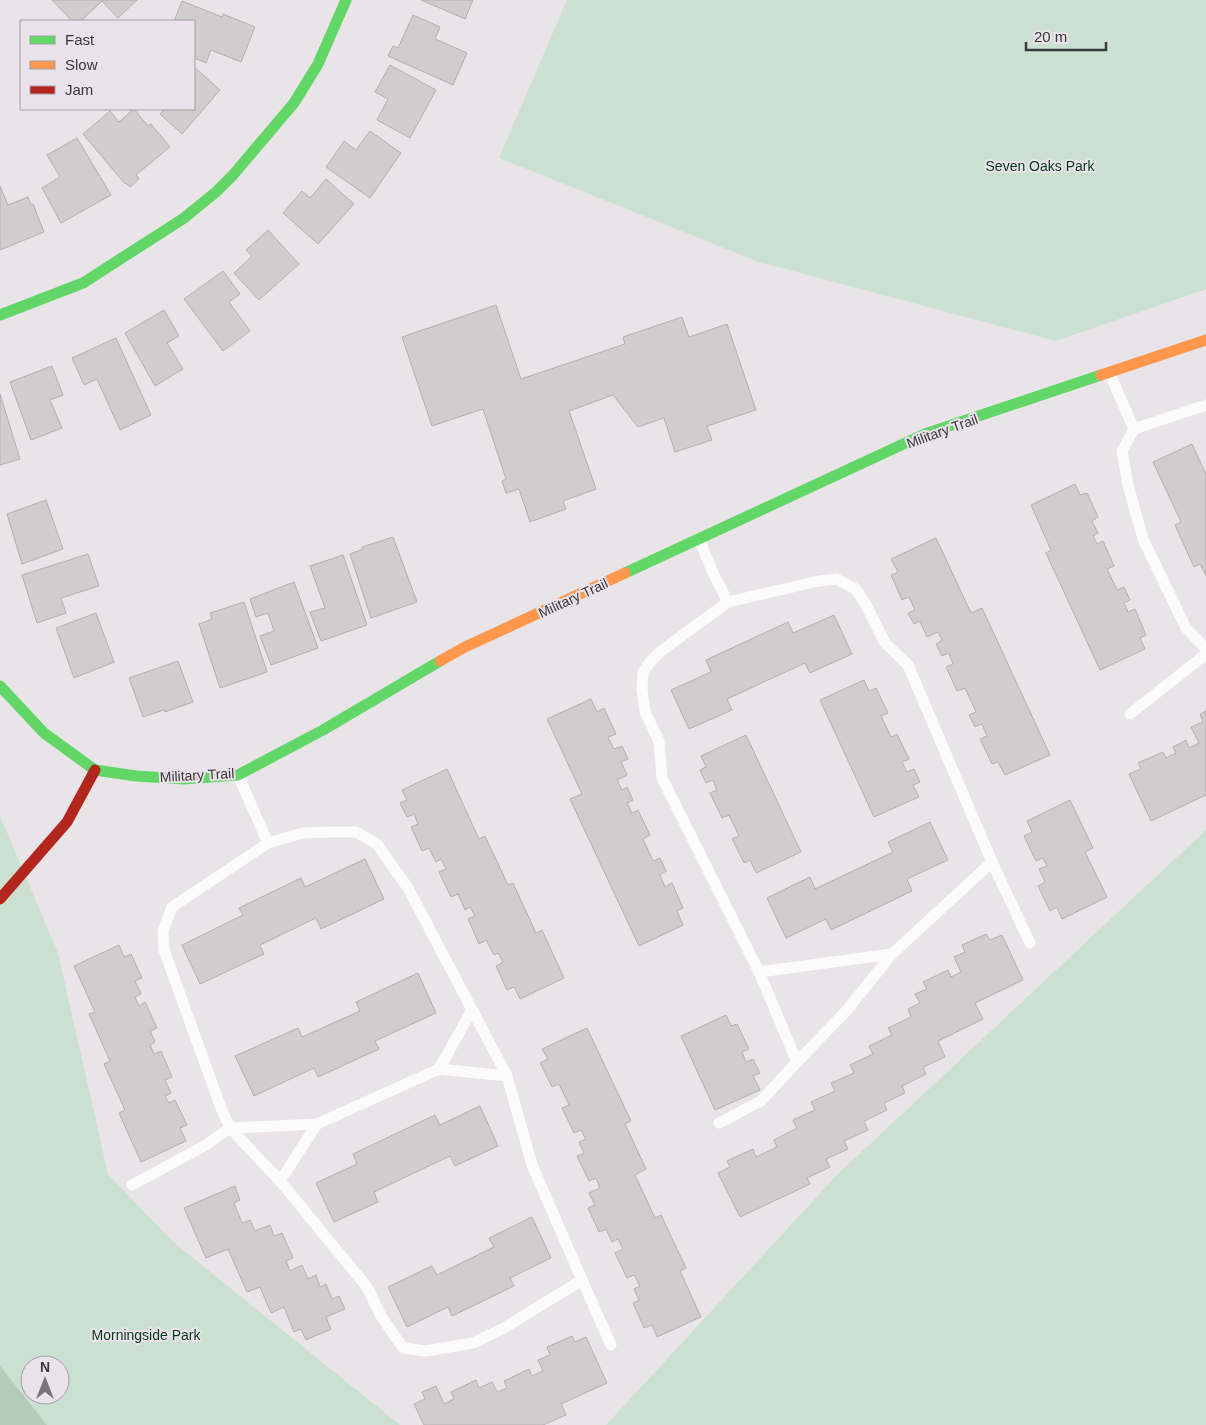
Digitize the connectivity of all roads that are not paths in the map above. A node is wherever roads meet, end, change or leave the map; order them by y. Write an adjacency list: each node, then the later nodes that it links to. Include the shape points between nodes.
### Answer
1 (346, 0): 2 (street, via 318,64 294,103 216,192 184,218 83,283)
2 (0, 315)
3 (1206, 340): 4 (street, Military Trail)
4 (1109, 372): 6 (lane); 7 (street, Military Trail, via 925,434)
5 (1206, 404): 6 (lane)
6 (1134, 429): 9 (lane, via 1122,451 1142,539 1186,628)
7 (700, 539): 8 (lane); 14 (street, Military Trail, via 465,647 323,730)
8 (728, 602): 16 (lane, via 819,580 836,579 856,589 886,643 908,665); 20 (lane, via 650,662 643,672 642,689 645,712 659,741 662,778)
9 (1206, 649)
10 (1206, 654): 12 (lane)
11 (0, 686): 13 (street, via 44,733)
12 (1130, 714)
13 (95, 770): 14 (street, Military Trail, via 183,779); 17 (street, via 67,822)
14 (238, 775): 15 (lane)
15 (268, 844): 21 (lane, via 303,833 356,832 377,844 408,888); 27 (lane, via 172,906 163,931 164,950)
16 (992, 862): 18 (lane); 19 (lane)
17 (0, 899)
18 (1030, 943)
19 (892, 954): 20 (lane); 22 (lane, via 847,1010)
20 (759, 972): 22 (lane)
21 (472, 1010): 23 (lane); 24 (lane)
22 (797, 1062): 25 (lane, via 761,1102)
23 (440, 1069): 24 (lane); 26 (lane)
24 (507, 1076): 30 (lane, via 532,1166)
25 (719, 1123)
26 (317, 1124): 27 (lane); 28 (lane)
27 (230, 1128): 28 (lane); 29 (lane, via 206,1146)
28 (280, 1181): 30 (lane, via 367,1287 381,1316 403,1348 426,1351 473,1343 504,1328)
29 (132, 1184)
30 (582, 1280): 31 (lane)
31 (611, 1345)

